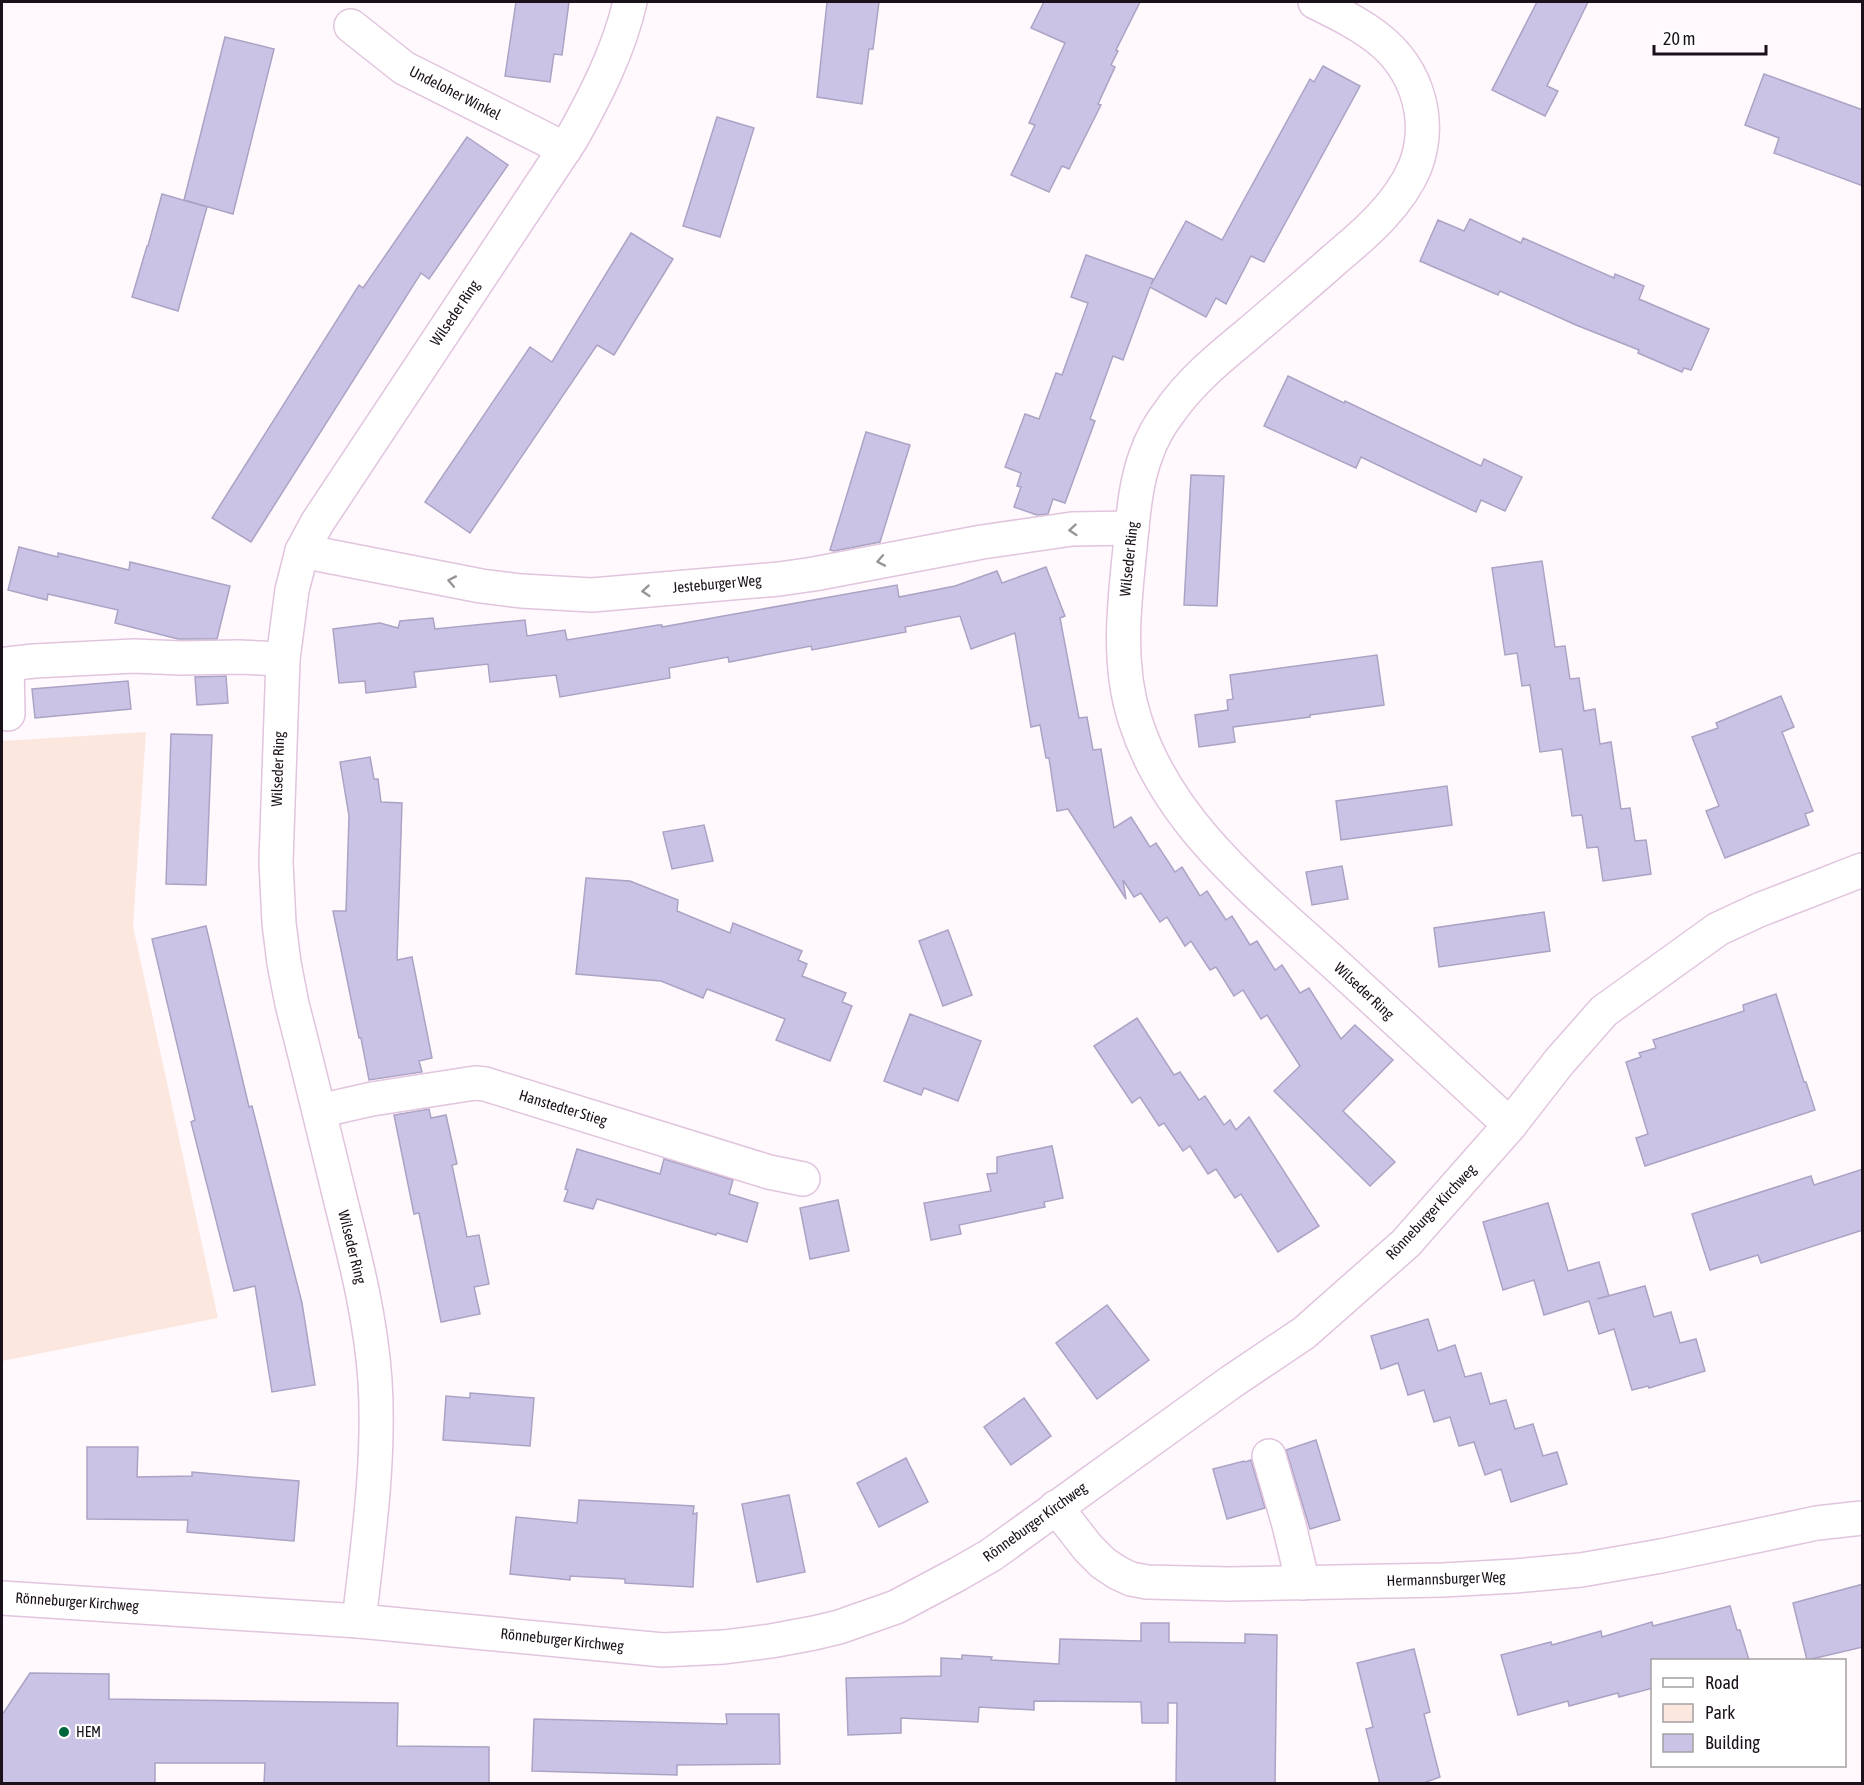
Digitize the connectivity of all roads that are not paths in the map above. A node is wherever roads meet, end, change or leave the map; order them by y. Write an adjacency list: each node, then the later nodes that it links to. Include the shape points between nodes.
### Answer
1 (630, 2): 4 (street, Wilseder Ring, via 603,80)
2 (1315, 2): 5 (street, Wilseder Ring, via 1380,39 1403,63 1413,80 1422,122 1414,167 1396,198 1371,228 1212,364 1168,412 1145,456)
3 (351, 26): 4 (street, Undeloher Winkel, via 404,68)
4 (565, 149): 6 (street, Wilseder Ring, via 316,523)
5 (1132, 528): 6 (street, Jesteburger Weg, one-way to 6, via 1072,529 982,542 779,579 592,595 481,586); 11 (street, Wilseder Ring, via 1125,596 1124,672 1139,734 1164,783 1196,832 1249,887)
6 (302, 551): 7 (street, Wilseder Ring, via 292,590)
7 (283, 659): 8 (street, via 134,656 7,664); 10 (street, Wilseder Ring, via 276,862 279,923 292,1004)
8 (8, 714)
9 (1863, 870): 11 (street, Rönneburger Kirchweg, via 1718,929 1604,1011)
10 (319, 1111): 12 (street, Hanstedter Stieg, via 372,1099 485,1084 769,1172); 18 (street, Wilseder Ring, via 362,1286 375,1380 376,1428)
11 (1510, 1125): 14 (street, Rönneburger Kirchweg, via 1406,1243 1304,1333)
12 (803, 1179)
13 (1269, 1456): 16 (street)
14 (1056, 1507): 16 (street, Hermannsburger Weg, via 1103,1563 1131,1579); 18 (street, Rönneburger Kirchweg, via 991,1555 896,1607 831,1629 771,1641 663,1650)
15 (1863, 1518): 16 (street, Hermannsburger Weg, via 1817,1523 1581,1570 1443,1580)
16 (1303, 1582)
17 (2, 1598): 18 (street, Rönneburger Kirchweg)
18 (359, 1621)

